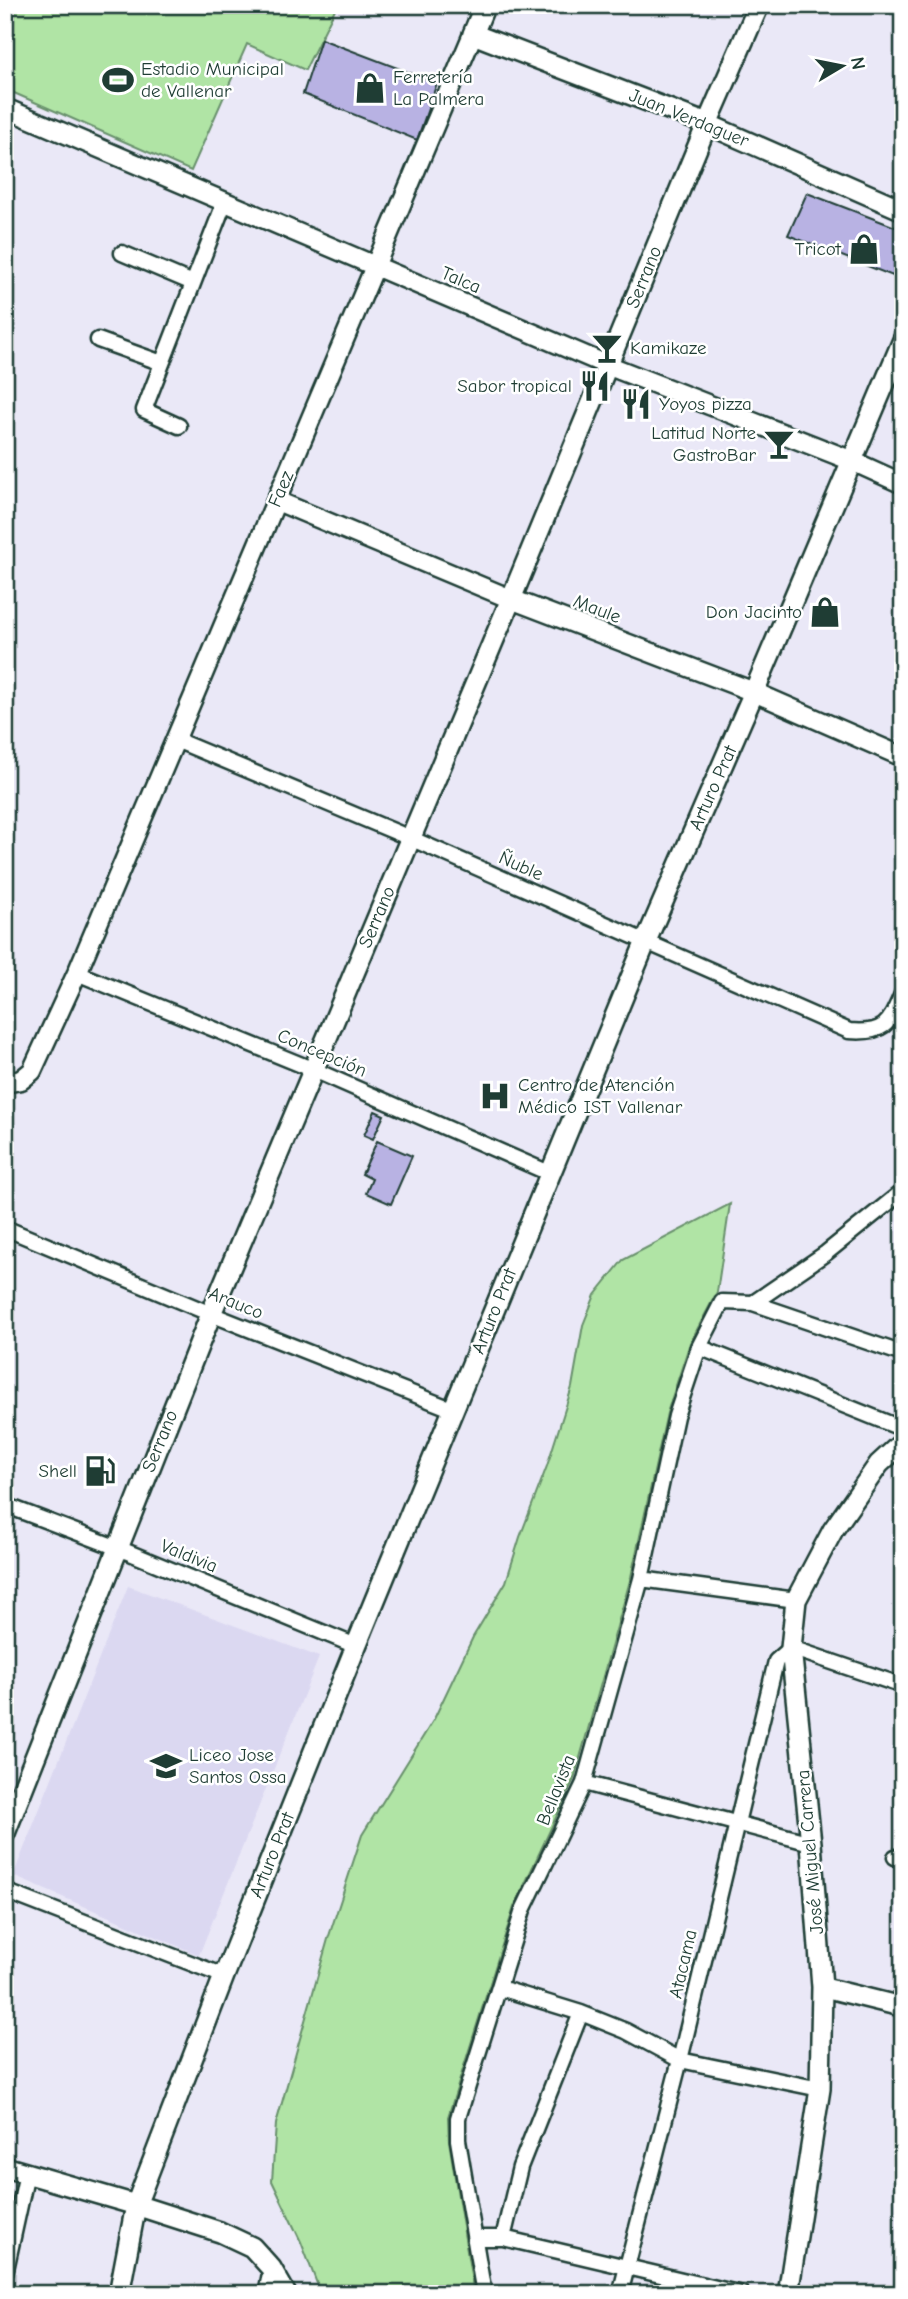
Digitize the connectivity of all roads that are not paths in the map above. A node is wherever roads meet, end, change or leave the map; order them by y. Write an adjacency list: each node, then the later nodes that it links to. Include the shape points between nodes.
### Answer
1 (485, 5): 3 (main road, Faez)
2 (759, 5): 5 (main road, Serrano)
3 (473, 34): 5 (main road, Juan Verdaguer); 9 (street, Faez)
4 (5, 108): 6 (street, Talca)
5 (707, 124): 7 (main road, Juan Verdaguer); 14 (main road, Serrano)
6 (225, 201): 9 (street, Talca); 10 (street)
7 (903, 210)
8 (121, 253): 10 (street)
9 (375, 266): 14 (street, Talca); 18 (street, Faez)
10 (193, 283): 13 (street)
11 (99, 340): 13 (street)
12 (903, 340): 16 (main road, Arturo Prat)
13 (162, 363): 15 (street, via 144,410)
14 (607, 365): 16 (street, Talca); 19 (main road, Serrano)
15 (179, 426)
16 (850, 460): 17 (street, Talca); 20 (main road, Arturo Prat)
17 (903, 485)
18 (277, 501): 19 (street, Maule); 21 (street, Faez)
19 (511, 599): 20 (street, Maule); 23 (main road, Serrano)
20 (754, 692): 22 (street, Maule); 24 (main road, Arturo Prat)
21 (176, 740): 23 (street, Ñuble); 25 (street, Faez)
22 (903, 757)
23 (410, 838): 24 (street, Ñuble); 27 (main road, Serrano)
24 (646, 941): 26 (street, Ñuble, via 849,1031 884,1027); 29 (main road, Arturo Prat)
25 (77, 973): 27 (street, Concepción); 28 (street, Faez, via 32,1071 21,1080)
26 (903, 992)
27 (314, 1070): 29 (street, Concepción); 33 (main road, Serrano)
28 (5, 1083)
29 (550, 1173): 36 (main road, Arturo Prat)
30 (903, 1191): 32 (street, via 826,1253)
31 (5, 1228): 33 (street, Arauco)
32 (752, 1303): 34 (street, Bellavista, via 722,1302); 35 (street)
33 (211, 1314): 36 (street, Arauco); 40 (main road, Serrano)
34 (699, 1347): 37 (street); 41 (street, Bellavista, via 676,1416)
35 (903, 1354)
36 (454, 1410): 43 (main road, Arturo Prat)
37 (903, 1429)
38 (903, 1442): 42 (main road, José Miguel Carrera, via 879,1464 834,1530)
39 (5, 1505): 40 (street, Valdivia)
40 (118, 1548): 43 (street, Valdivia); 48 (main road, Serrano)
41 (641, 1579): 42 (street); 46 (street, Bellavista)
42 (796, 1600): 44 (main road, José Miguel Carrera)
43 (356, 1646): 51 (main road, Arturo Prat)
44 (790, 1648): 45 (street); 47 (street, Atacama, via 776,1661); 49 (main road, José Miguel Carrera)
45 (903, 1686)
46 (584, 1783): 47 (street); 53 (street, Bellavista, via 523,1910)
47 (737, 1822): 49 (street); 56 (street, Atacama)
48 (5, 1833)
49 (811, 1843): 52 (main road, José Miguel Carrera)
50 (5, 1891): 51 (street)
51 (224, 1976): 60 (main road, Arturo Prat)
52 (822, 1986): 54 (street); 57 (main road, José Miguel Carrera)
53 (500, 1988): 55 (street); 61 (street, Bellavista, via 458,2118)
54 (903, 2007)
55 (581, 2013): 56 (street); 62 (street, via 520,2167)
56 (680, 2060): 57 (street); 63 (street, Atacama)
57 (820, 2090): 72 (main road, José Miguel Carrera)
58 (5, 2167): 59 (main road)
59 (27, 2173): 60 (main road); 65 (street)
60 (136, 2204): 64 (main road, via 220,2232 252,2248); 66 (main road, Arturo Prat)
61 (476, 2238): 62 (street); 69 (street, Bellavista)
62 (503, 2238): 63 (street)
63 (628, 2267): 70 (street, Atacama); 71 (street)
64 (271, 2268): 67 (street); 68 (main road)
65 (5, 2274)
66 (119, 2294)
67 (266, 2294)
68 (286, 2294)
69 (484, 2294)
70 (620, 2294)
71 (742, 2294)
72 (788, 2294)

